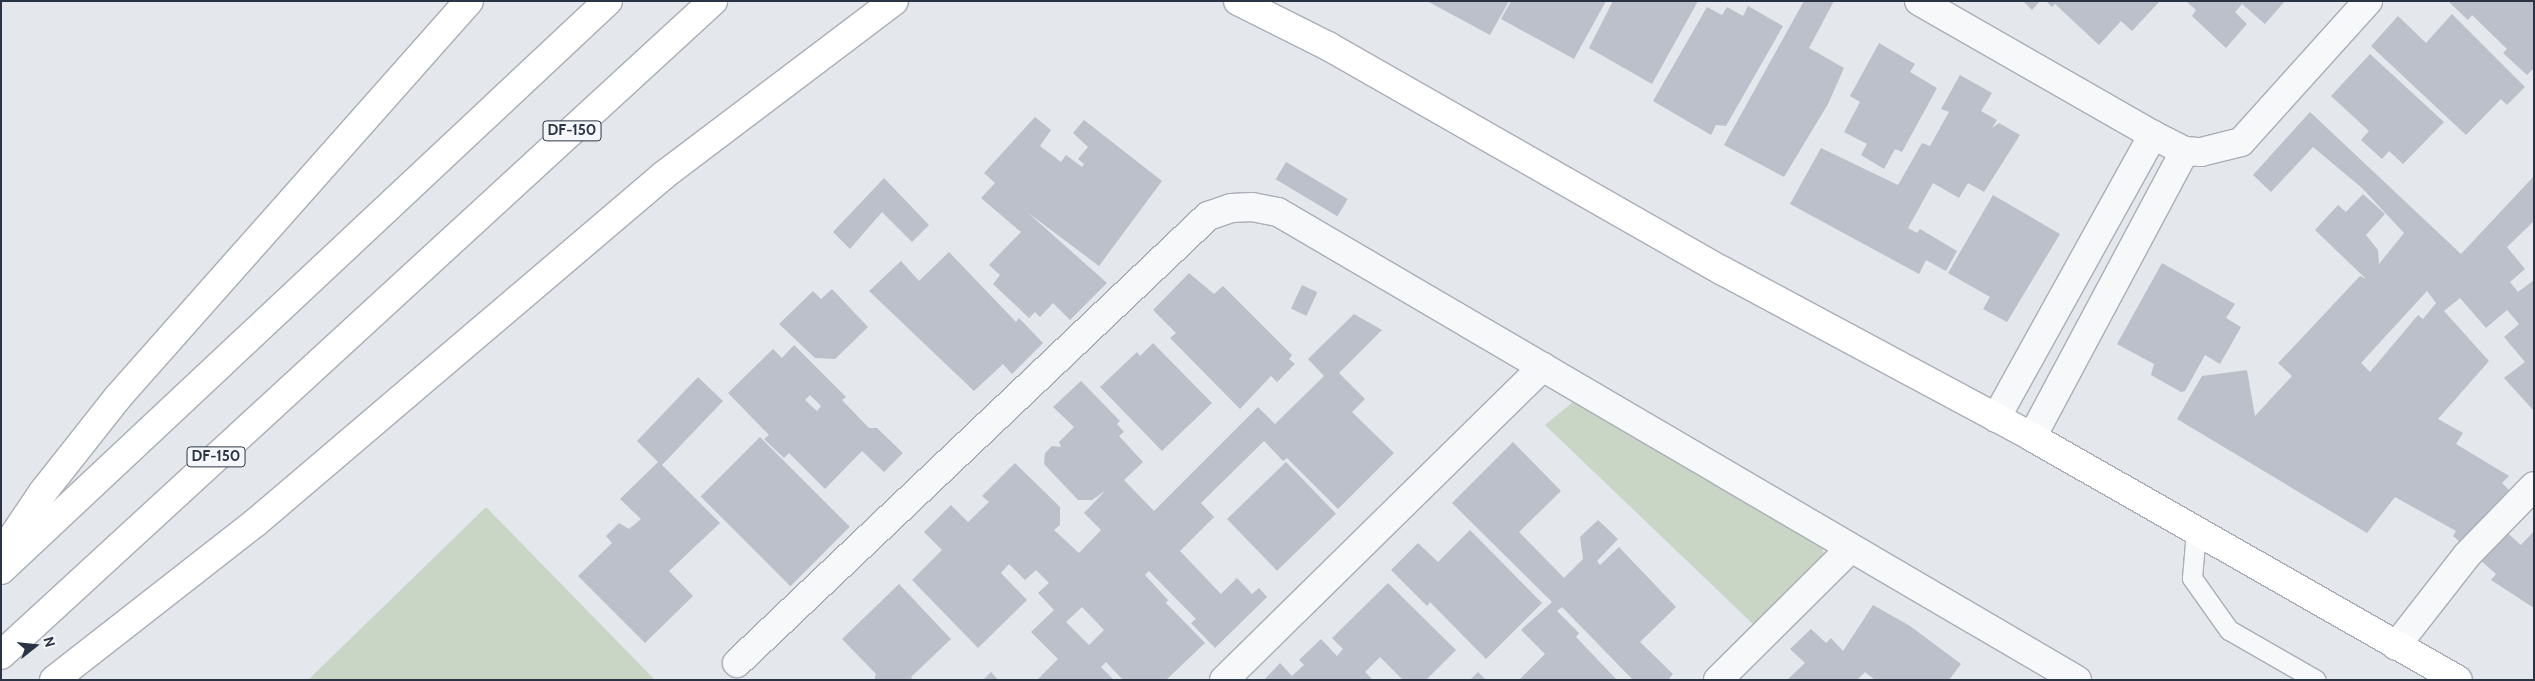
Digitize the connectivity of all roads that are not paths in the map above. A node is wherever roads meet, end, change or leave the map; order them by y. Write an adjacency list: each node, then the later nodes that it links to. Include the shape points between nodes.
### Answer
1 (469, 1): 18 (main road, via 118,398 43,492)
2 (608, 1): 19 (main road)
3 (714, 1): 21 (main road, DF-150)
4 (894, 1): 23 (main road, via 664,175 255,523)
5 (1238, 1): 9 (main road)
6 (1270, 1): 9 (main road)
7 (1919, 1): 10 (street)
8 (2368, 1): 11 (street, via 2241,142 2201,152)
9 (1328, 46): 13 (main road, via 1722,271)
10 (2153, 135): 11 (street); 13 (street)
11 (2185, 151): 14 (street)
12 (1543, 367): 17 (street); 22 (street, via 1278,212 1231,208 1208,216); 24 (street)
13 (1996, 418): 14 (main road)
14 (2032, 437): 16 (main road)
15 (2534, 486): 20 (street, via 2468,555)
16 (2196, 531): 20 (main road); 27 (lane, via 2192,578 2228,630)
17 (1851, 548): 25 (street); 26 (street)
18 (1, 554)
19 (1, 570)
20 (2396, 646): 28 (main road)
21 (1, 655)
22 (737, 663)
23 (54, 680)
24 (1224, 680)
25 (1718, 680)
26 (2077, 680)
27 (2316, 680)
28 (2458, 680)

